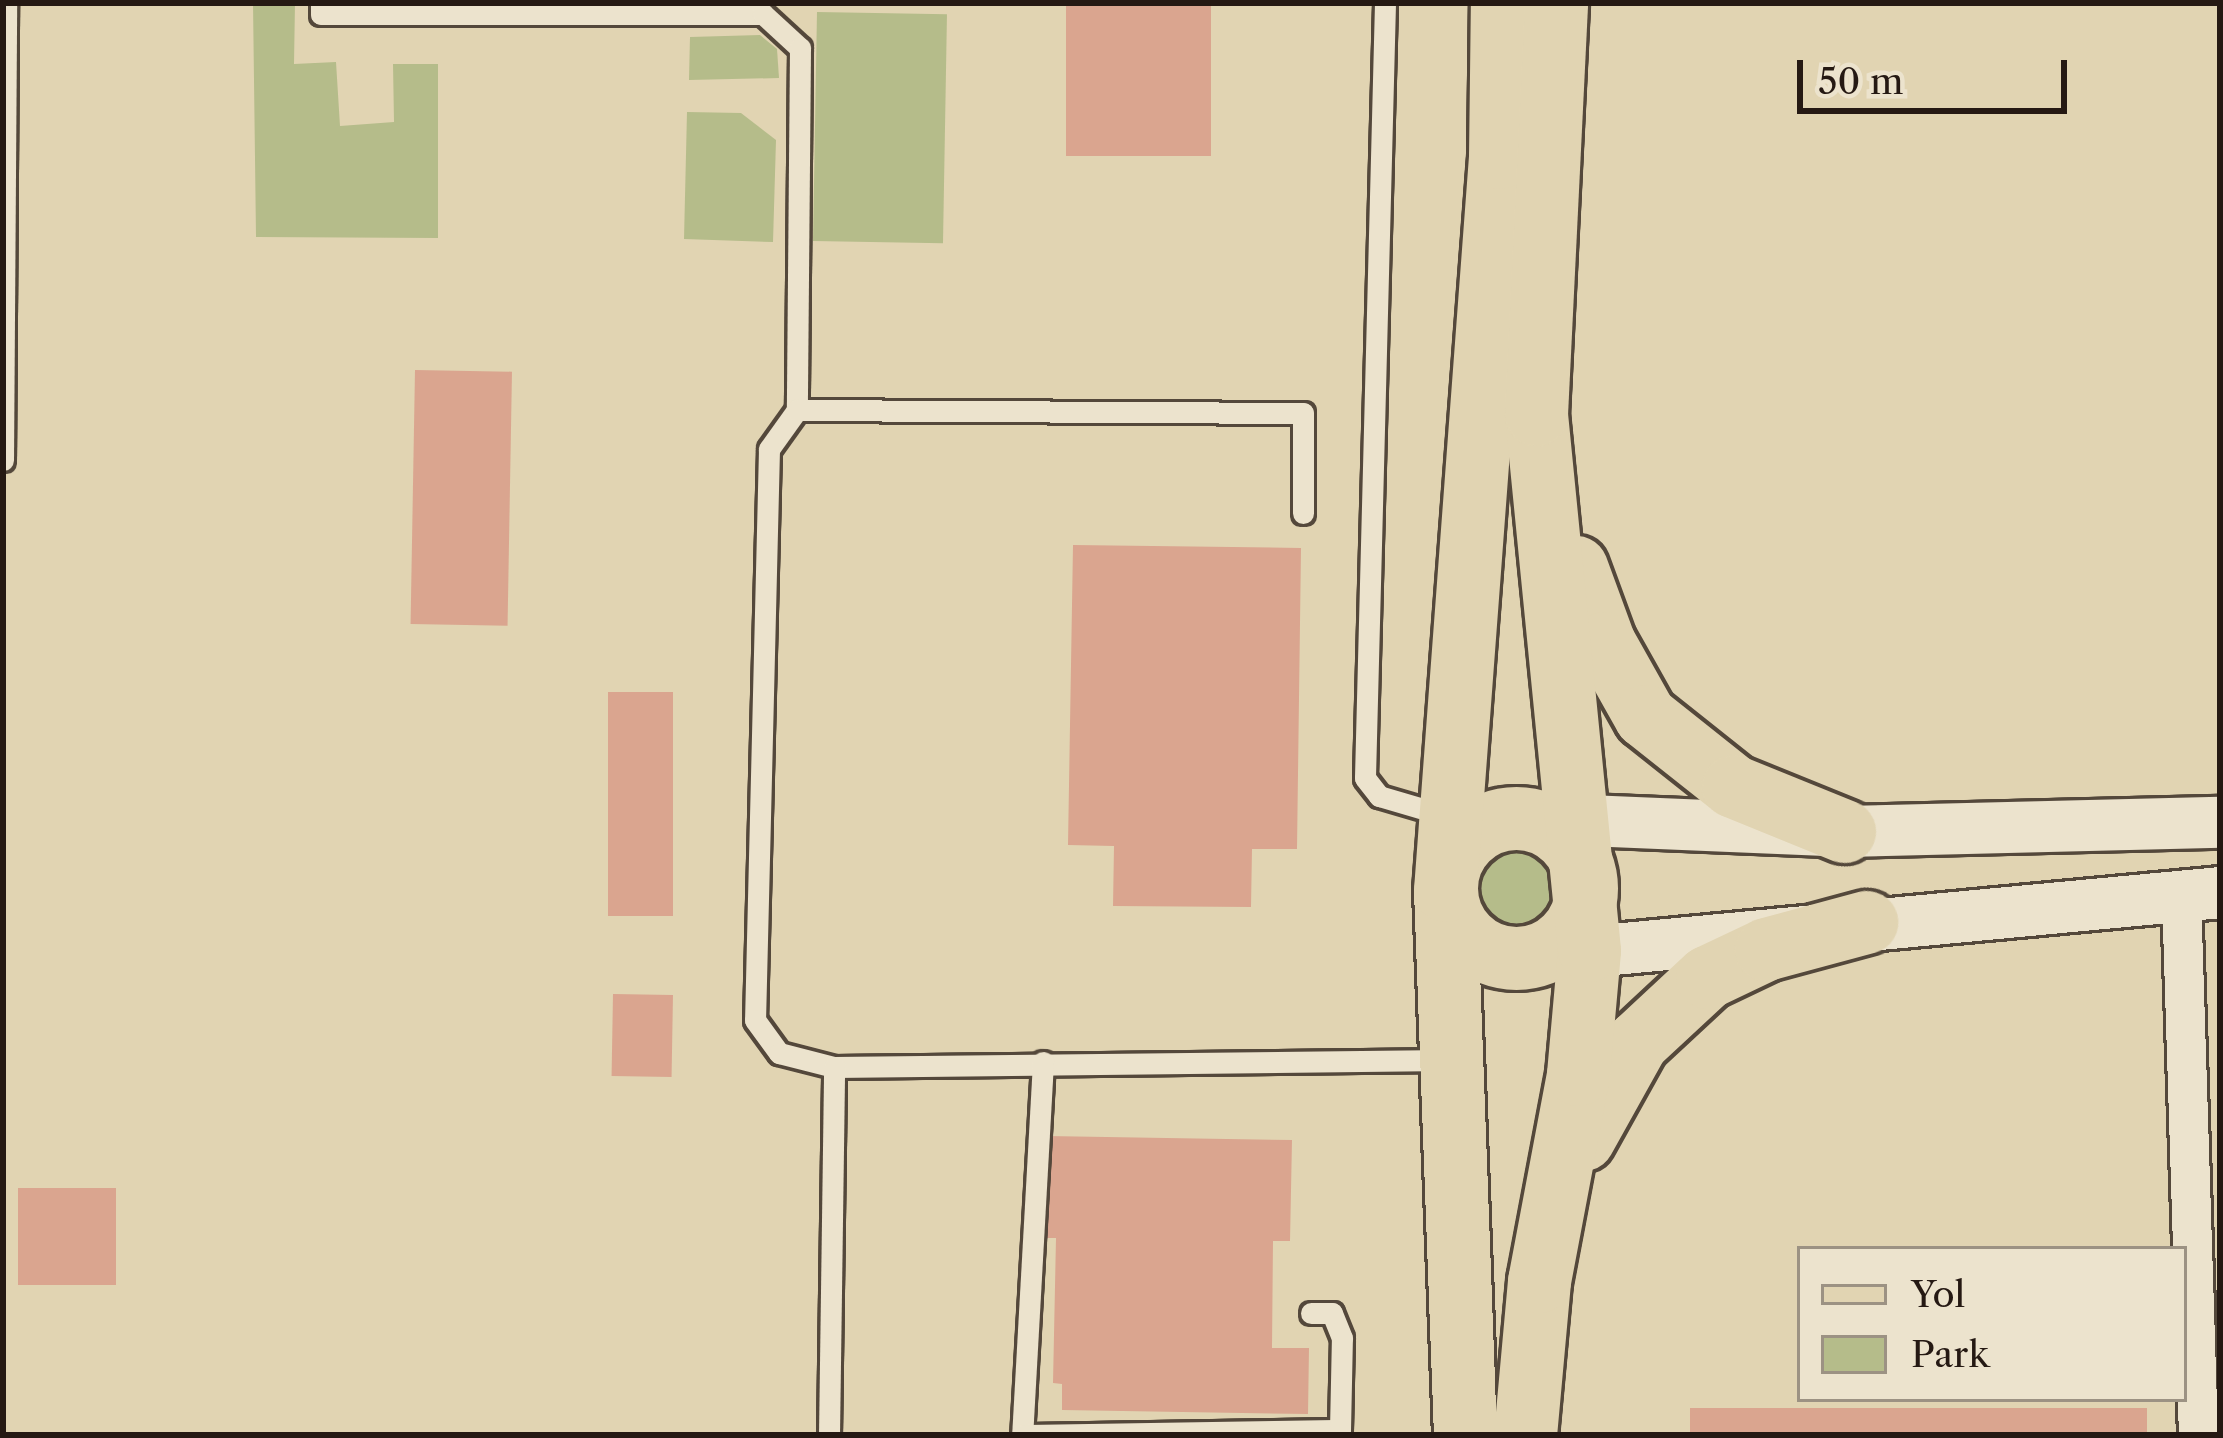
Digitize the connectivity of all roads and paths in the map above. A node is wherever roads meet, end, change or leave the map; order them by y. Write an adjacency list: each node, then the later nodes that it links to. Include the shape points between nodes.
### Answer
1 (6, 3): 8 (lane)
2 (321, 3): 6 (lane, via 321,14 764,14 800,49)
3 (1385, 3): 10 (lane, via 1365,778 1379,796)
4 (1502, 3): 10 (main road, via 1490,310)
5 (1556, 3): 7 (main road)
6 (797, 410): 9 (lane, via 1303,413); 23 (lane, via 769,449 755,1020 779,1053)
7 (1536, 414): 12 (main road); 14 (main road, via 1574,563 1604,643 1645,716 1733,786)
8 (3, 460)
9 (1303, 513)
10 (1447, 816): 11 (lane); 16 (main road)
11 (1514, 817): 12 (street); 15 (main road, via 1557,830 1583,865); 16 (main road, via 1473,832 1458,848)
12 (1580, 817): 14 (street); 15 (main road)
13 (2220, 822): 14 (street)
14 (1844, 831)
15 (1587, 886): 19 (main road); 20 (main road, via 1574,928 1539,954)
16 (1445, 890): 20 (main road, via 1449,911 1476,946); 21 (main road)
17 (2201, 894): 18 (street); 29 (street)
18 (1866, 922): 19 (street); 24 (main road, via 1766,949 1707,977 1660,1017 1612,1078)
19 (1589, 950): 20 (street); 24 (main road, via 1578,1074)
20 (1517, 958)
21 (1454, 1060): 22 (lane); 27 (main road)
22 (1043, 1062): 23 (lane); 25 (lane, via 1022,1435 1340,1430 1342,1338 1332,1313)
23 (834, 1067): 26 (lane)
24 (1554, 1200): 28 (main road)
25 (1310, 1313)
26 (829, 1435)
27 (1465, 1435)
28 (1526, 1435)
29 (2198, 1435)

